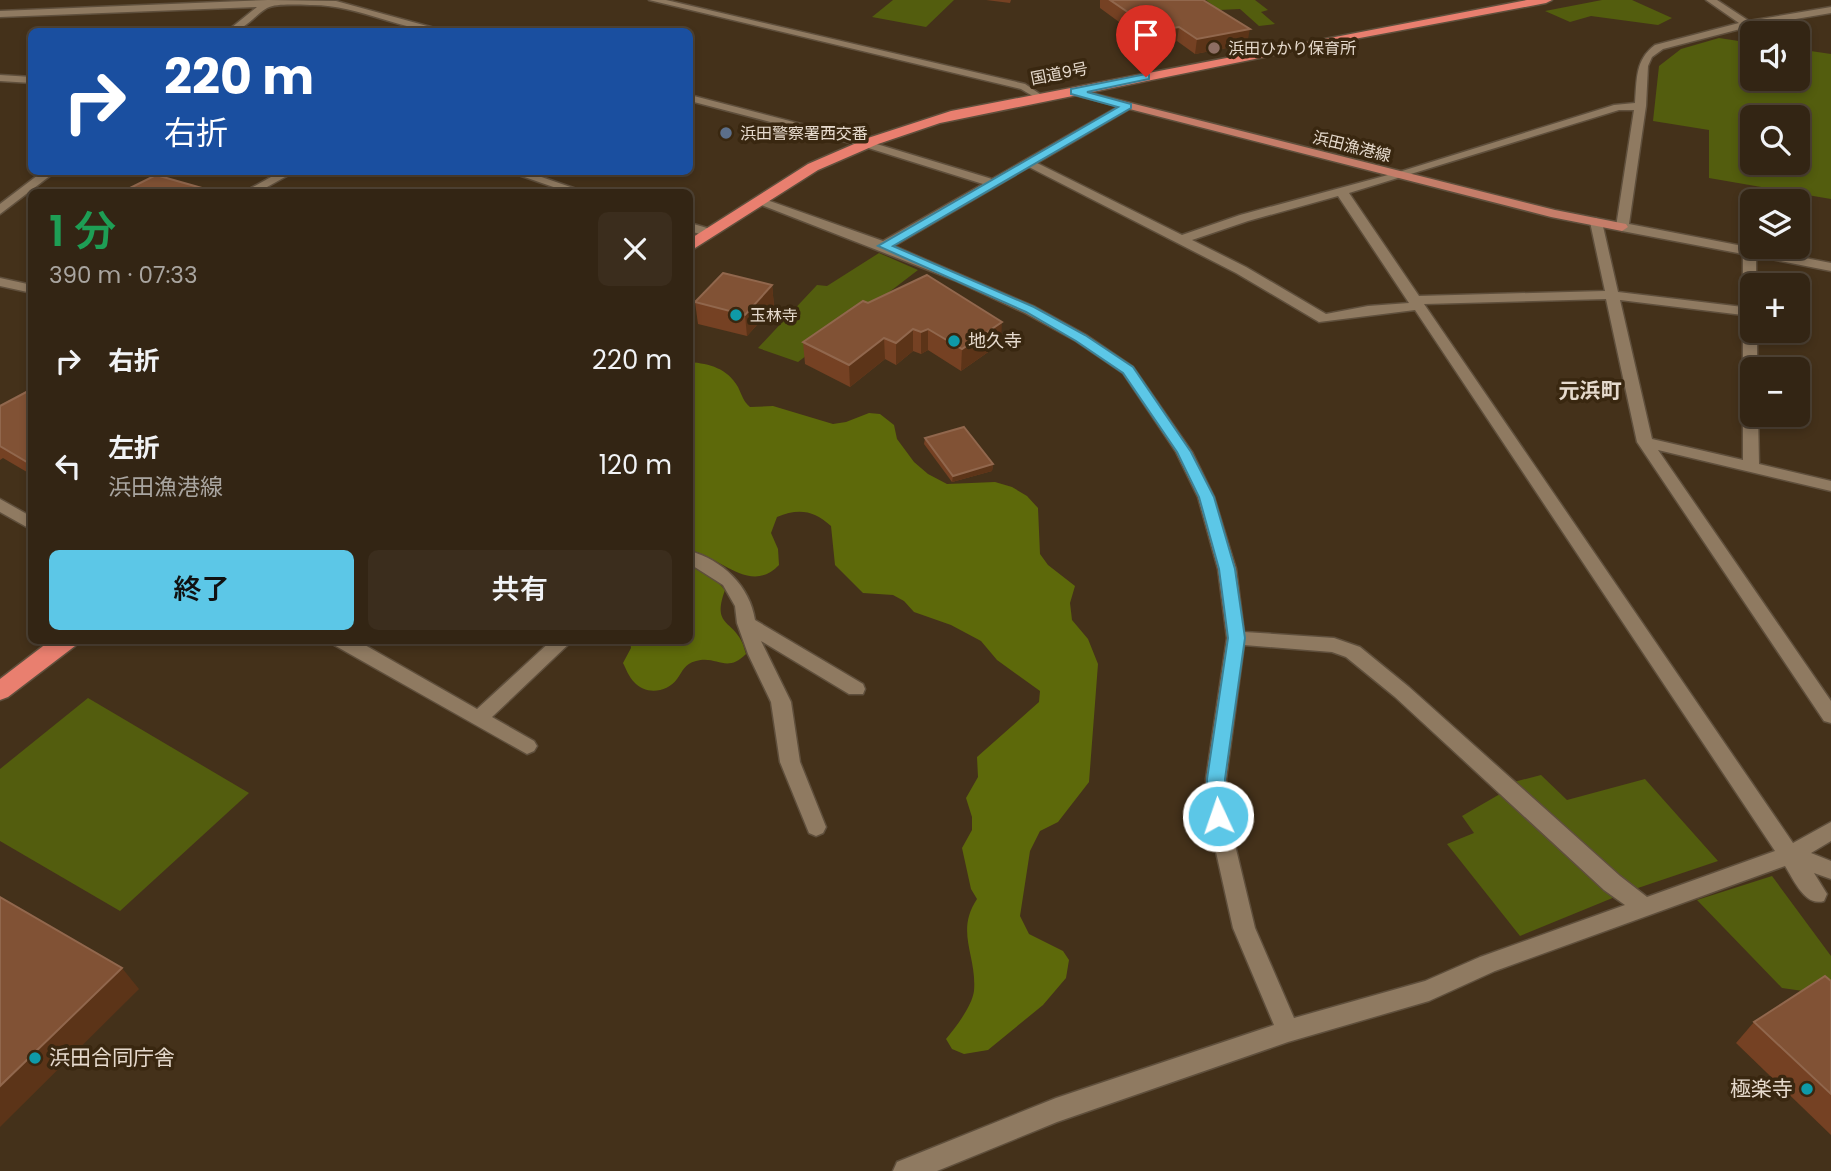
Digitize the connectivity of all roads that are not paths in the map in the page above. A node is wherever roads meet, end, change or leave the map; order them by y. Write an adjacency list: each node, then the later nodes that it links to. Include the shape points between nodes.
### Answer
1 (654, 0): 17 (street, via 1025,88)
2 (1546, 0): 16 (highway, 国道9号)
3 (1711, 0): 8 (street)
4 (246, 2): 5 (street); 7 (street)
5 (268, 3): 11 (street); 12 (street, via 335,4)
6 (1831, 10): 9 (street)
7 (0, 14)
8 (1742, 21)
9 (1765, 21)
10 (1740, 26): 20 (street, via 1659,47 1648,55)
11 (236, 28)
12 (428, 28)
13 (4, 78): 14 (street); 15 (street)
14 (28, 80)
15 (0, 88)
16 (1075, 92): 17 (highway, 国道9号); 19 (main road, 浜田漁港線)
17 (1041, 98): 21 (highway, 国道9号, via 956,114)
18 (693, 99): 21 (street)
19 (1127, 106): 22 (street); 26 (main road, 浜田漁港線)
20 (1640, 106): 26 (street, via 1618,107); 34 (street)
21 (866, 144): 27 (street); 31 (highway, 国道9号, via 795,177)
22 (1029, 163): 27 (street); 37 (street)
23 (45, 175): 32 (street)
24 (282, 175): 28 (street)
25 (525, 175): 29 (street)
26 (1403, 175): 30 (street); 33 (main road, 浜田漁港線)
27 (993, 183): 39 (street)
28 (256, 189)
29 (570, 189)
30 (1341, 191): 37 (street); 46 (street)
31 (757, 201): 36 (highway, 国道9号); 39 (street)
32 (0, 210)
33 (1596, 222): 34 (main road, 浜田漁港線); 45 (street)
34 (1622, 227): 40 (street)
35 (693, 228): 36 (street)
36 (709, 233): 38 (highway, 国道9号)
37 (1181, 240): 46 (street, via 1324,320)
38 (693, 243)
39 (884, 246): 56 (street, via 1030,310 1128,370 1184,452 1206,497 1227,569)
40 (1740, 250)
41 (1787, 259): 42 (street)
42 (1831, 267)
43 (0, 282): 44 (street)
44 (28, 288)
45 (1611, 295): 46 (street); 47 (street); 49 (street)
46 (1416, 303): 67 (street)
47 (1740, 311)
48 (1749, 343): 50 (street)
49 (1645, 442): 50 (street); 62 (street)
50 (1751, 467): 51 (street)
51 (1831, 486)
52 (0, 504): 53 (street)
53 (28, 522)
54 (693, 558): 55 (street, via 729,581 744,606)
55 (746, 623): 60 (street); 65 (street, via 781,702 790,762)
56 (1237, 638): 70 (street, via 1334,645 1353,652); 71 (street, via 1216,779 1218,816 1244,928)
57 (62, 644): 61 (highway)
58 (347, 644): 63 (street)
59 (560, 644): 63 (street)
60 (856, 689)
61 (0, 691)
62 (1831, 716)
63 (479, 718): 64 (street)
64 (527, 746)
65 (816, 827)
66 (1831, 831): 67 (street)
67 (1790, 855): 68 (street); 69 (street); 70 (street)
68 (1831, 870)
69 (1816, 894)
70 (1643, 906): 71 (street, via 1429,991)
71 (1288, 1031): 72 (street, via 1056,1110)
72 (906, 1171)

